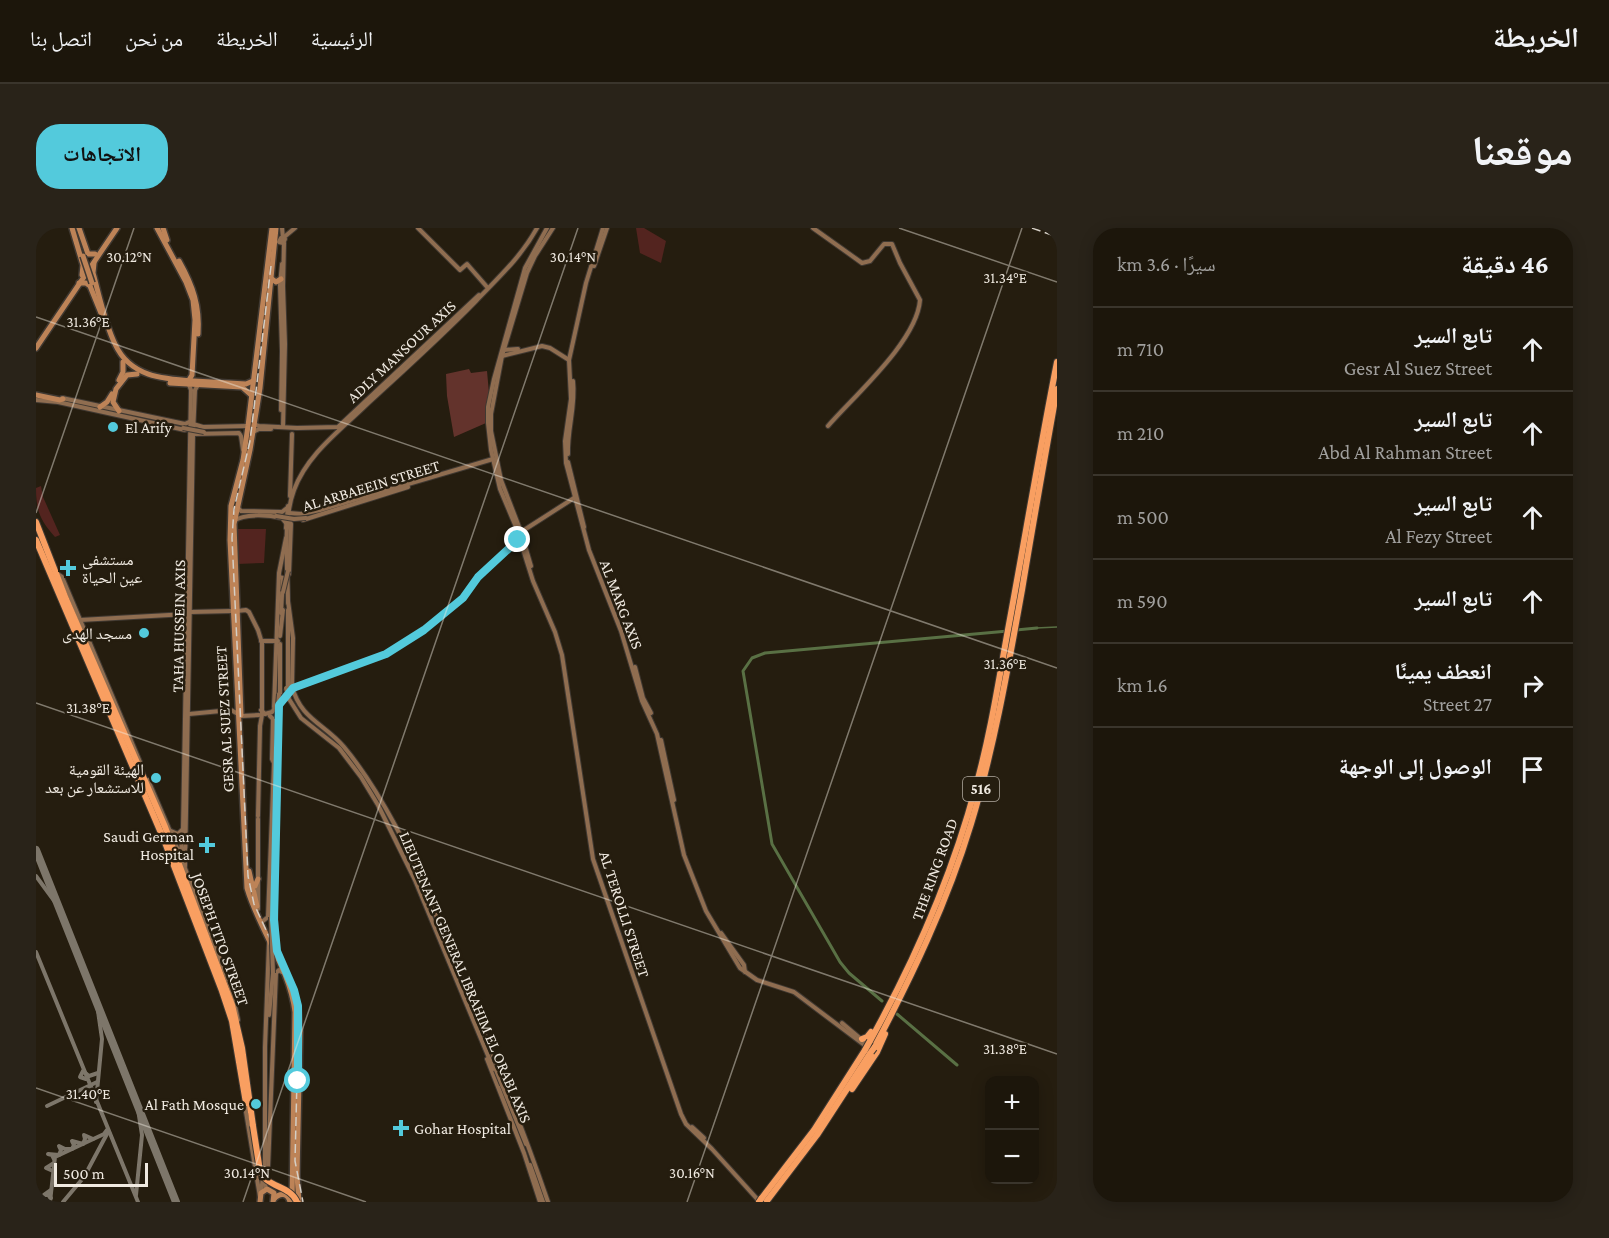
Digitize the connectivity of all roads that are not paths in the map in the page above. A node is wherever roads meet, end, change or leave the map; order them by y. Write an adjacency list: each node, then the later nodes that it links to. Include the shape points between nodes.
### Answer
1 (75, 228): 17 (main road)
2 (115, 228): 16 (main road); 20 (main road)
3 (160, 228): 44 (main road, via 194,308 197,326)
4 (275, 228): 14 (main road); 19 (main road, GESR AL SUEZ STREET)
5 (419, 228): 26 (street, via 460,270 467,264)
6 (536, 228): 26 (street, ADLY MANSOUR AXIS, via 512,262); 27 (street, ADLY MANSOUR AXIS, via 515,262)
7 (547, 228): 15 (street)
8 (553, 228): 15 (street)
9 (605, 228): 18 (street, AL MARG AXIS)
10 (813, 228): 57 (street, via 862,263 870,261 884,244 892,244 921,300 903,343)
11 (1050, 228): 13 (street)
12 (293, 229): 14 (street)
13 (1057, 230)
14 (282, 238): 19 (main road, GESR AL SUEZ STREET); 24 (street); 30 (street)
15 (541, 243): 34 (street)
16 (95, 254): 17 (main road); 21 (main road)
17 (84, 256): 21 (main road); 22 (main road, bridge)
18 (594, 260): 36 (street, AL MARG AXIS, via 580,305); 46 (street, AL MARG AXIS, via 572,360)
19 (271, 262): 23 (main road, GESR AL SUEZ STREET); 39 (main road, GESR AL SUEZ STREET)
20 (94, 263): 22 (main road); 25 (main road)
21 (82, 275): 32 (main road)
22 (92, 281): 25 (main road); 29 (main road)
23 (271, 282): 24 (main road); 40 (main road, GESR AL SUEZ STREET)
24 (281, 282): 30 (street)
25 (79, 284): 33 (main road)
26 (487, 286): 31 (street, ADLY MANSOUR AXIS)
27 (473, 304): 28 (street); 31 (street, ADLY MANSOUR AXIS)
28 (465, 317)
29 (105, 319): 37 (main road, via 112,344); 44 (main road, via 117,349 132,366 153,377)
30 (284, 336): 55 (street)
31 (436, 338): 60 (street, ADLY MANSOUR AXIS); 60 (street, ADLY MANSOUR AXIS, via 396,381)
32 (36, 343)
33 (36, 348)
34 (502, 349): 35 (street); 36 (street, via 544,344); 67 (street, via 488,406)
35 (502, 356): 36 (street, via 539,346); 67 (street)
36 (570, 359): 46 (street, AL MARG AXIS)
37 (123, 362): 41 (main road); 42 (main road)
38 (1057, 362): 94 (highway, THE RING ROAD / 516)
39 (255, 367): 40 (main road); 43 (main road, GESR AL SUEZ STREET)
40 (262, 368): 59 (main road, GESR AL SUEZ STREET)
41 (125, 374): 42 (main road); 51 (main road)
42 (137, 374): 44 (main road, via 154,381)
43 (253, 381): 45 (main road); 49 (main road, GESR AL SUEZ STREET)
44 (193, 383): 45 (main road); 58 (street, TAHA HUSSEIN AXIS)
45 (244, 386): 49 (main road)
46 (572, 387): 72 (street, AL MARG AXIS, via 565,449); 91 (street, AL MARG AXIS, via 575,399 568,458)
47 (1057, 389): 89 (highway, THE RING ROAD / 516)
48 (36, 396): 50 (main road); 58 (street, via 151,423)
49 (252, 397): 59 (main road, GESR AL SUEZ STREET)
50 (63, 399): 53 (street)
51 (110, 400): 53 (main road); 54 (main road)
52 (1057, 400): 89 (highway, THE RING ROAD / 516)
53 (100, 407): 54 (street)
54 (119, 411): 58 (street)
55 (282, 424): 59 (street, ADLY MANSOUR AXIS); 61 (street, ADLY MANSOUR AXIS)
56 (198, 426): 58 (street, ADLY MANSOUR AXIS); 63 (street, ADLY MANSOUR AXIS); 64 (street, via 196,430)
57 (828, 426)
58 (188, 427): 64 (street, bridge); 64 (street); 98 (street, TAHA HUSSEIN AXIS)
59 (254, 427): 63 (street, ADLY MANSOUR AXIS); 66 (street, ADLY MANSOUR AXIS, via 291,429); 68 (main road, GESR AL SUEZ STREET); 73 (main road, GESR AL SUEZ STREET)
60 (341, 427): 62 (street, ADLY MANSOUR AXIS); 65 (street, ADLY MANSOUR AXIS)
61 (297, 428): 62 (street, ADLY MANSOUR AXIS); 66 (street)
62 (334, 428): 65 (street)
63 (235, 430): 64 (street); 68 (street); 69 (street, via 241,435)
64 (202, 431)
65 (338, 432): 71 (street, ADLY MANSOUR AXIS, via 311,461)
66 (292, 434): 71 (street)
67 (490, 435): 70 (street)
68 (247, 437): 69 (main road, GESR AL SUEZ STREET)
69 (244, 454): 90 (main road, GESR AL SUEZ STREET, via 230,514)
70 (494, 459): 74 (street, AL ARBAEEIN STREET); 85 (street); 87 (street, via 500,489)
71 (293, 489): 75 (street, LIEUTENANT GENERAL IBRAHIM EL ORABI AXIS); 78 (street, LIEUTENANT GENERAL IBRAHIM EL ORABI AXIS)
72 (574, 498): 85 (street); 91 (street, AL MARG AXIS)
73 (237, 501): 76 (street); 81 (main road, GESR AL SUEZ STREET)
74 (342, 505): 79 (street, AL ARBAEEIN STREET); 80 (street, bridge, via 305,516); 82 (street, AL ARBAEEIN STREET)
75 (288, 507): 77 (street, AL ARBAEEIN STREET); 84 (street, LIEUTENANT GENERAL IBRAHIM EL ORABI AXIS)
76 (241, 511): 77 (street, AL ARBAEEIN STREET); 80 (street); 81 (street)
77 (282, 512): 80 (street)
78 (289, 513): 79 (street, AL ARBAEEIN STREET); 84 (street, LIEUTENANT GENERAL IBRAHIM EL ORABI AXIS)
79 (297, 514): 82 (street)
80 (278, 516): 81 (street); 84 (street, AL ARBAEEIN STREET)
81 (237, 519): 90 (main road, GESR AL SUEZ STREET)
82 (297, 521): 84 (street, AL ARBAEEIN STREET)
83 (36, 522): 92 (highway, JOSEPH TITO STREET)
84 (288, 522): 86 (street, LIEUTENANT GENERAL IBRAHIM EL ORABI AXIS); 95 (street, bridge, via 288,571); 96 (street, LIEUTENANT GENERAL IBRAHIM EL ORABI AXIS)
85 (521, 532): 87 (street)
86 (286, 538): 93 (street); 95 (street, LIEUTENANT GENERAL IBRAHIM EL ORABI AXIS)
87 (521, 538): 107 (street, via 482,573 463,598 418,634 386,654); 157 (street, AL TEROLLI STREET, via 562,655 593,859 682,1116)
88 (36, 540): 148 (highway, JOSEPH TITO STREET, via 162,833 224,997)
89 (1030, 543): 94 (highway, THE RING ROAD / 516)
90 (232, 551): 97 (main road, GESR AL SUEZ STREET)
91 (598, 570): 141 (street, AL MARG AXIS, via 628,643 643,701 659,731 695,884 717,930 746,973 795,990)
92 (56, 573): 99 (street, via 62,577); 105 (highway, JOSEPH TITO STREET)
93 (279, 578): 95 (street, via 283,578); 104 (street)
94 (1020, 586): 100 (highway, THE RING ROAD / 516); 100 (highway)
95 (283, 590): 104 (street); 107 (street, LIEUTENANT GENERAL IBRAHIM EL ORABI AXIS)
96 (288, 601): 101 (street); 107 (street, LIEUTENANT GENERAL IBRAHIM EL ORABI AXIS)
97 (235, 611): 98 (street); 103 (street, via 250,613); 112 (main road, GESR AL SUEZ STREET)
98 (188, 613): 99 (street); 111 (street, TAHA HUSSEIN AXIS); 117 (street, TAHA HUSSEIN AXIS)
99 (80, 620): 105 (street)
100 (1011, 630): 106 (highway, THE RING ROAD / 516); 106 (highway, via 1012,662)
101 (293, 633): 102 (street); 107 (street)
102 (299, 634)
103 (261, 641): 104 (street); 113 (street)
104 (278, 645): 108 (street)
105 (96, 664): 119 (highway, JOSEPH TITO STREET); 120 (street)
106 (1005, 664): 139 (highway, THE RING ROAD / 516, via 991,748 971,825)
107 (289, 688): 109 (street, LIEUTENANT GENERAL IBRAHIM EL ORABI AXIS, bridge); 110 (street); 114 (street); 125 (street, via 306,714 350,754)
108 (276, 695): 114 (street, bridge); 114 (street)
109 (290, 698): 121 (street, LIEUTENANT GENERAL IBRAHIM EL ORABI AXIS, via 305,718 343,749); 130 (street, LIEUTENANT GENERAL IBRAHIM EL ORABI AXIS, via 302,718 341,750 378,806)
110 (279, 705): 114 (street); 114 (street)
111 (189, 712): 112 (street); 117 (street, TAHA HUSSEIN AXIS)
112 (239, 713): 113 (street); 118 (main road, GESR AL SUEZ STREET)
113 (260, 713): 114 (street); 115 (street); 116 (street)
114 (275, 717): 115 (street, via 263,717); 122 (street); 122 (street, via 277,773)
115 (261, 721): 116 (street)
116 (260, 726): 128 (street)
117 (186, 742): 123 (street, TAHA HUSSEIN AXIS); 126 (street, TAHA HUSSEIN AXIS)
118 (242, 762): 129 (main road, GESR AL SUEZ STREET); 133 (main road, GESR AL SUEZ STREET, via 247,888)
119 (161, 817): 120 (highway); 140 (highway, JOSEPH TITO STREET)
120 (168, 826): 123 (street, via 176,835); 127 (street)
121 (391, 826): 125 (street); 145 (street, LIEUTENANT GENERAL IBRAHIM EL ORABI AXIS)
122 (273, 828): 132 (street); 132 (street, via 275,911)
123 (183, 829): 126 (street, TAHA HUSSEIN AXIS, via 181,850)
124 (393, 839): 130 (street)
125 (404, 843): 143 (street)
126 (185, 848): 127 (street, TAHA HUSSEIN AXIS)
127 (184, 867): 140 (street, via 233,994)
128 (258, 879): 129 (main road); 131 (street)
129 (251, 888): 131 (main road, GESR AL SUEZ STREET)
130 (418, 888): 137 (street, LIEUTENANT GENERAL IBRAHIM EL ORABI AXIS); 137 (street)
131 (258, 909): 132 (main road, GESR AL SUEZ STREET)
132 (270, 918): 134 (main road, GESR AL SUEZ STREET); 134 (street); 136 (street, bridge)
133 (269, 942): 135 (street); 136 (main road, GESR AL SUEZ STREET)
134 (277, 951): 138 (main road, GESR AL SUEZ STREET)
135 (269, 966): 136 (street, via 276,965); 142 (street)
136 (276, 973): 138 (main road, GESR AL SUEZ STREET); 142 (street); 154 (street, via 270,1029)
137 (452, 973): 144 (street); 145 (street, LIEUTENANT GENERAL IBRAHIM EL ORABI AXIS)
138 (290, 983): 147 (main road, GESR AL SUEZ STREET, via 298,1006)
139 (891, 1010): 141 (highway, THE RING ROAD / 516); 141 (highway, via 889,1026)
140 (239, 1033): 148 (highway, JOSEPH TITO STREET)
141 (870, 1048): 149 (highway, THE RING ROAD / 516); 149 (highway, THE RING ROAD / 516, via 843,1097)
142 (264, 1049): 150 (street)
143 (496, 1063): 144 (street, via 497,1071); 146 (street)
144 (489, 1066): 146 (street)
145 (495, 1070): 146 (street, LIEUTENANT GENERAL IBRAHIM EL ORABI AXIS, bridge)
146 (501, 1086): 159 (street, LIEUTENANT GENERAL IBRAHIM EL ORABI AXIS)
147 (296, 1099): 153 (main road, GESR AL SUEZ STREET); 158 (main road, GESR AL SUEZ STREET)
148 (249, 1104): 151 (street, JOSEPH TITO STREET); 152 (street, JOSEPH TITO STREET, via 246,1112); 158 (highway, bridge, via 260,1176)
149 (813, 1136): 157 (highway, THE RING ROAD / 516)
150 (265, 1140): 151 (street); 155 (street)
151 (258, 1141): 152 (street, JOSEPH TITO STREET, via 261,1167)
152 (255, 1168): 155 (street, JOSEPH TITO STREET)
153 (293, 1186): 156 (main road, via 285,1187); 158 (main road, GESR AL SUEZ STREET)
154 (267, 1189): 155 (main road); 156 (main road)
155 (260, 1198)
156 (274, 1198): 158 (main road, via 284,1194)
157 (760, 1200)
158 (295, 1201)
159 (544, 1202)

